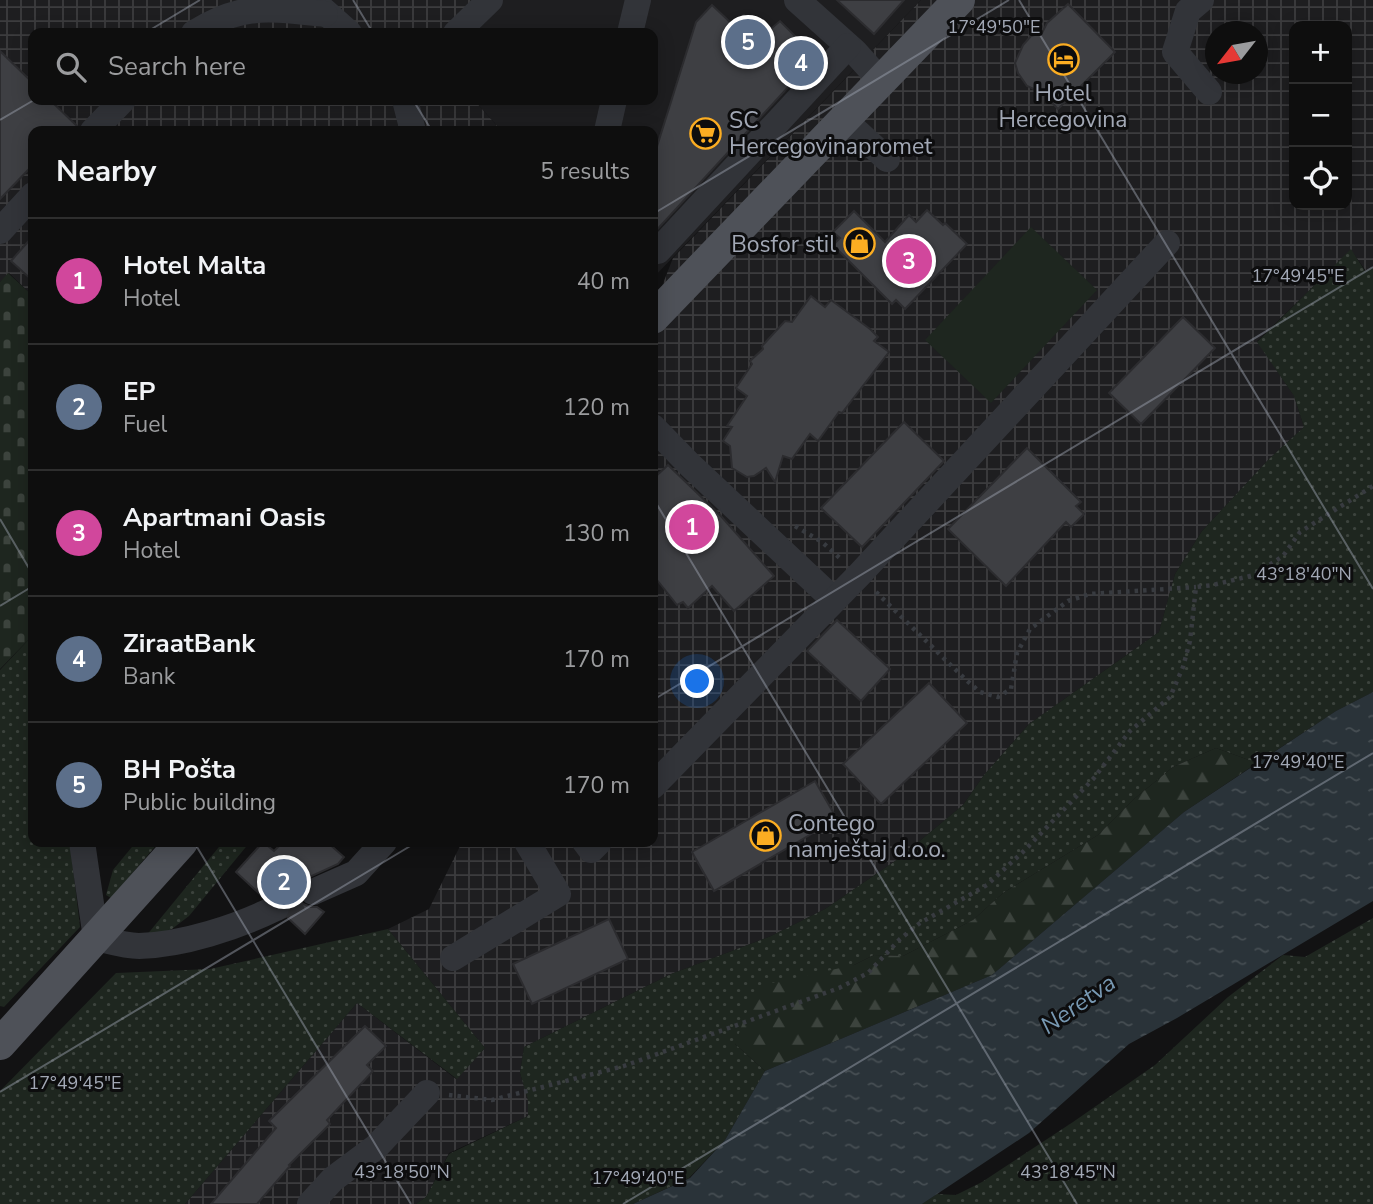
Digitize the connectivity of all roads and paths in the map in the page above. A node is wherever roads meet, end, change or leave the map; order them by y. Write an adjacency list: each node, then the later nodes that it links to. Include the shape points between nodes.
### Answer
1 (490, 0): 9 (street)
2 (638, 0): 10 (street)
3 (958, 0): 12 (main road)
4 (1201, 0): 13 (street, via 1188,11 1175,52)
5 (803, 2): 11 (street)
6 (319, 7): 7 (street, via 245,10); 8 (street)
7 (202, 28)
8 (343, 28)
9 (461, 28)
10 (631, 28)
11 (848, 46): 12 (street); 25 (street)
12 (881, 81): 17 (main road)
13 (1209, 92)
14 (117, 105): 18 (street)
15 (406, 105): 19 (street)
16 (613, 105): 20 (street)
17 (843, 120): 21 (street); 26 (main road)
18 (98, 126)
19 (412, 126)
20 (608, 126)
21 (887, 159)
22 (28, 200): 23 (street)
23 (0, 231)
24 (1167, 243): 30 (street)
25 (658, 251)
26 (659, 308)
27 (658, 432): 32 (street)
28 (1373, 486): 31 (path, via 1300,532 1283,556 1254,575)
29 (786, 521): 30 (path, via 822,542)
30 (859, 575): 31 (path, via 964,678 980,692 998,697 1012,689 1017,653 1030,629 1068,601 1090,594); 32 (street)
31 (1196, 587): 43 (path, via 1190,641 1170,697 1130,731 1094,778 987,885 920,922 868,973 839,988 624,1066 492,1100)
32 (834, 600): 33 (street)
33 (658, 781)
34 (83, 847): 40 (street)
35 (178, 847): 40 (main road)
36 (379, 847): 38 (street, via 356,873)
37 (530, 847): 41 (street, via 558,894)
38 (313, 892)
39 (276, 908): 40 (street, via 250,921 172,943 136,946)
40 (96, 938): 42 (main road)
41 (453, 958)
42 (5, 1036)
43 (427, 1093): 44 (street, via 376,1147 333,1179)
44 (310, 1204)

